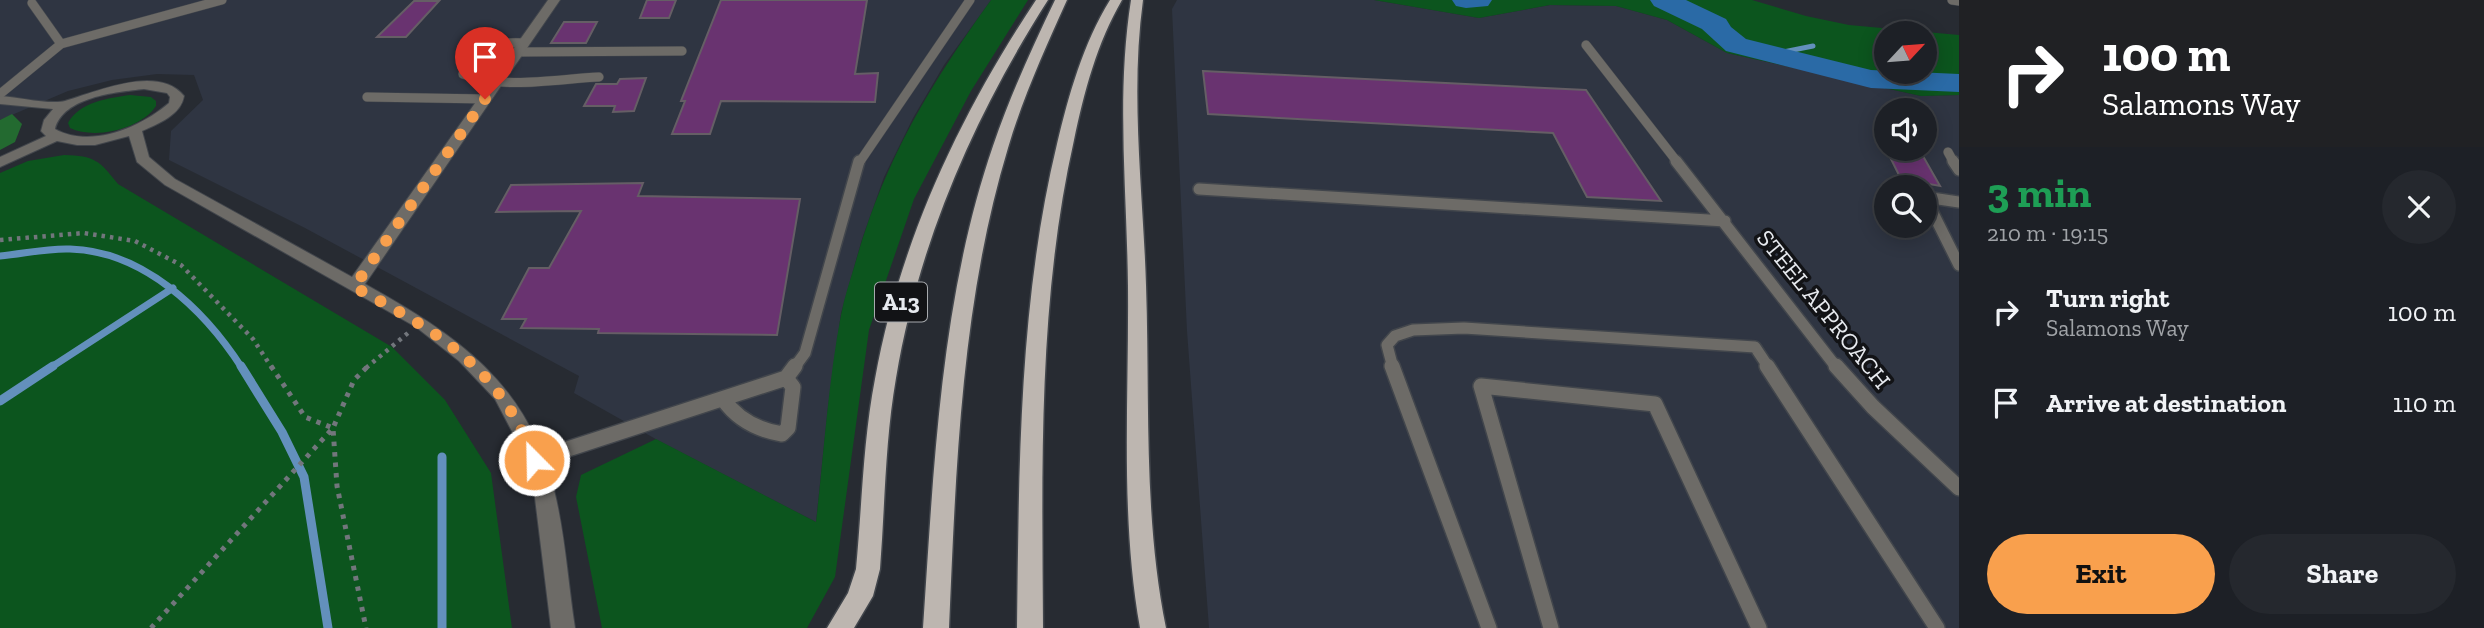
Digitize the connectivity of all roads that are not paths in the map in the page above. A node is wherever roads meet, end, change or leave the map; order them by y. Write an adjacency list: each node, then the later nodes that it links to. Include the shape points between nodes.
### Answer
1 (222, 0): 11 (lane)
2 (554, 0): 13 (street)
3 (970, 0): 33 (lane, via 860,158 805,353)
4 (1042, 0): 38 (highway, A13, via 975,113 917,247 885,382 868,569 860,596)
5 (1061, 0): 32 (highway, A13, via 1020,85 991,181)
6 (1116, 0): 40 (highway, via 1080,86 1043,259 1031,461)
7 (1137, 0): 41 (highway, via 1128,83 1128,166 1137,283 1139,551)
8 (1952, 0): 9 (lane)
9 (1959, 1)
10 (32, 3): 11 (lane)
11 (61, 44): 17 (lane)
12 (1586, 45): 29 (lane, STEEL APPROACH)
13 (521, 48): 14 (lane); 16 (street); 16 (lane, via 502,43 482,48 462,69 466,77)
14 (682, 51)
15 (599, 77): 16 (lane)
16 (498, 80): 19 (street)
17 (0, 94)
18 (368, 97): 19 (lane)
19 (485, 99): 31 (street)
20 (0, 100): 21 (street)
21 (66, 106): 22 (street, via 124,87 160,86 177,96 176,104 154,122); 23 (street, via 48,124)
22 (135, 130): 23 (street, via 89,140); 31 (street, via 142,159 170,182)
23 (55, 137): 25 (street)
24 (1948, 152): 26 (lane)
25 (0, 163)
26 (1959, 170)
27 (1199, 189): 29 (lane)
28 (1959, 202): 30 (lane, via 1925,197)
29 (1725, 221): 36 (lane, STEEL APPROACH, via 1839,370)
30 (1959, 265)
31 (354, 287): 35 (street, via 422,323 465,357 502,396)
32 (961, 319): 39 (highway, A13, via 944,475)
33 (786, 378): 34 (lane); 34 (lane, via 793,387 788,428 782,434 731,412)
34 (723, 399): 35 (lane)
35 (534, 460): 37 (street, via 544,490)
36 (1959, 488)
37 (563, 628)
38 (840, 628)
39 (936, 628)
40 (1030, 628)
41 (1153, 628)
42 (1489, 628): 45 (lane, via 1391,363 1387,345 1413,330 1464,328 1755,347)
43 (1551, 628): 44 (lane, via 1481,386 1655,404)
44 (1759, 628)
45 (1937, 628)

